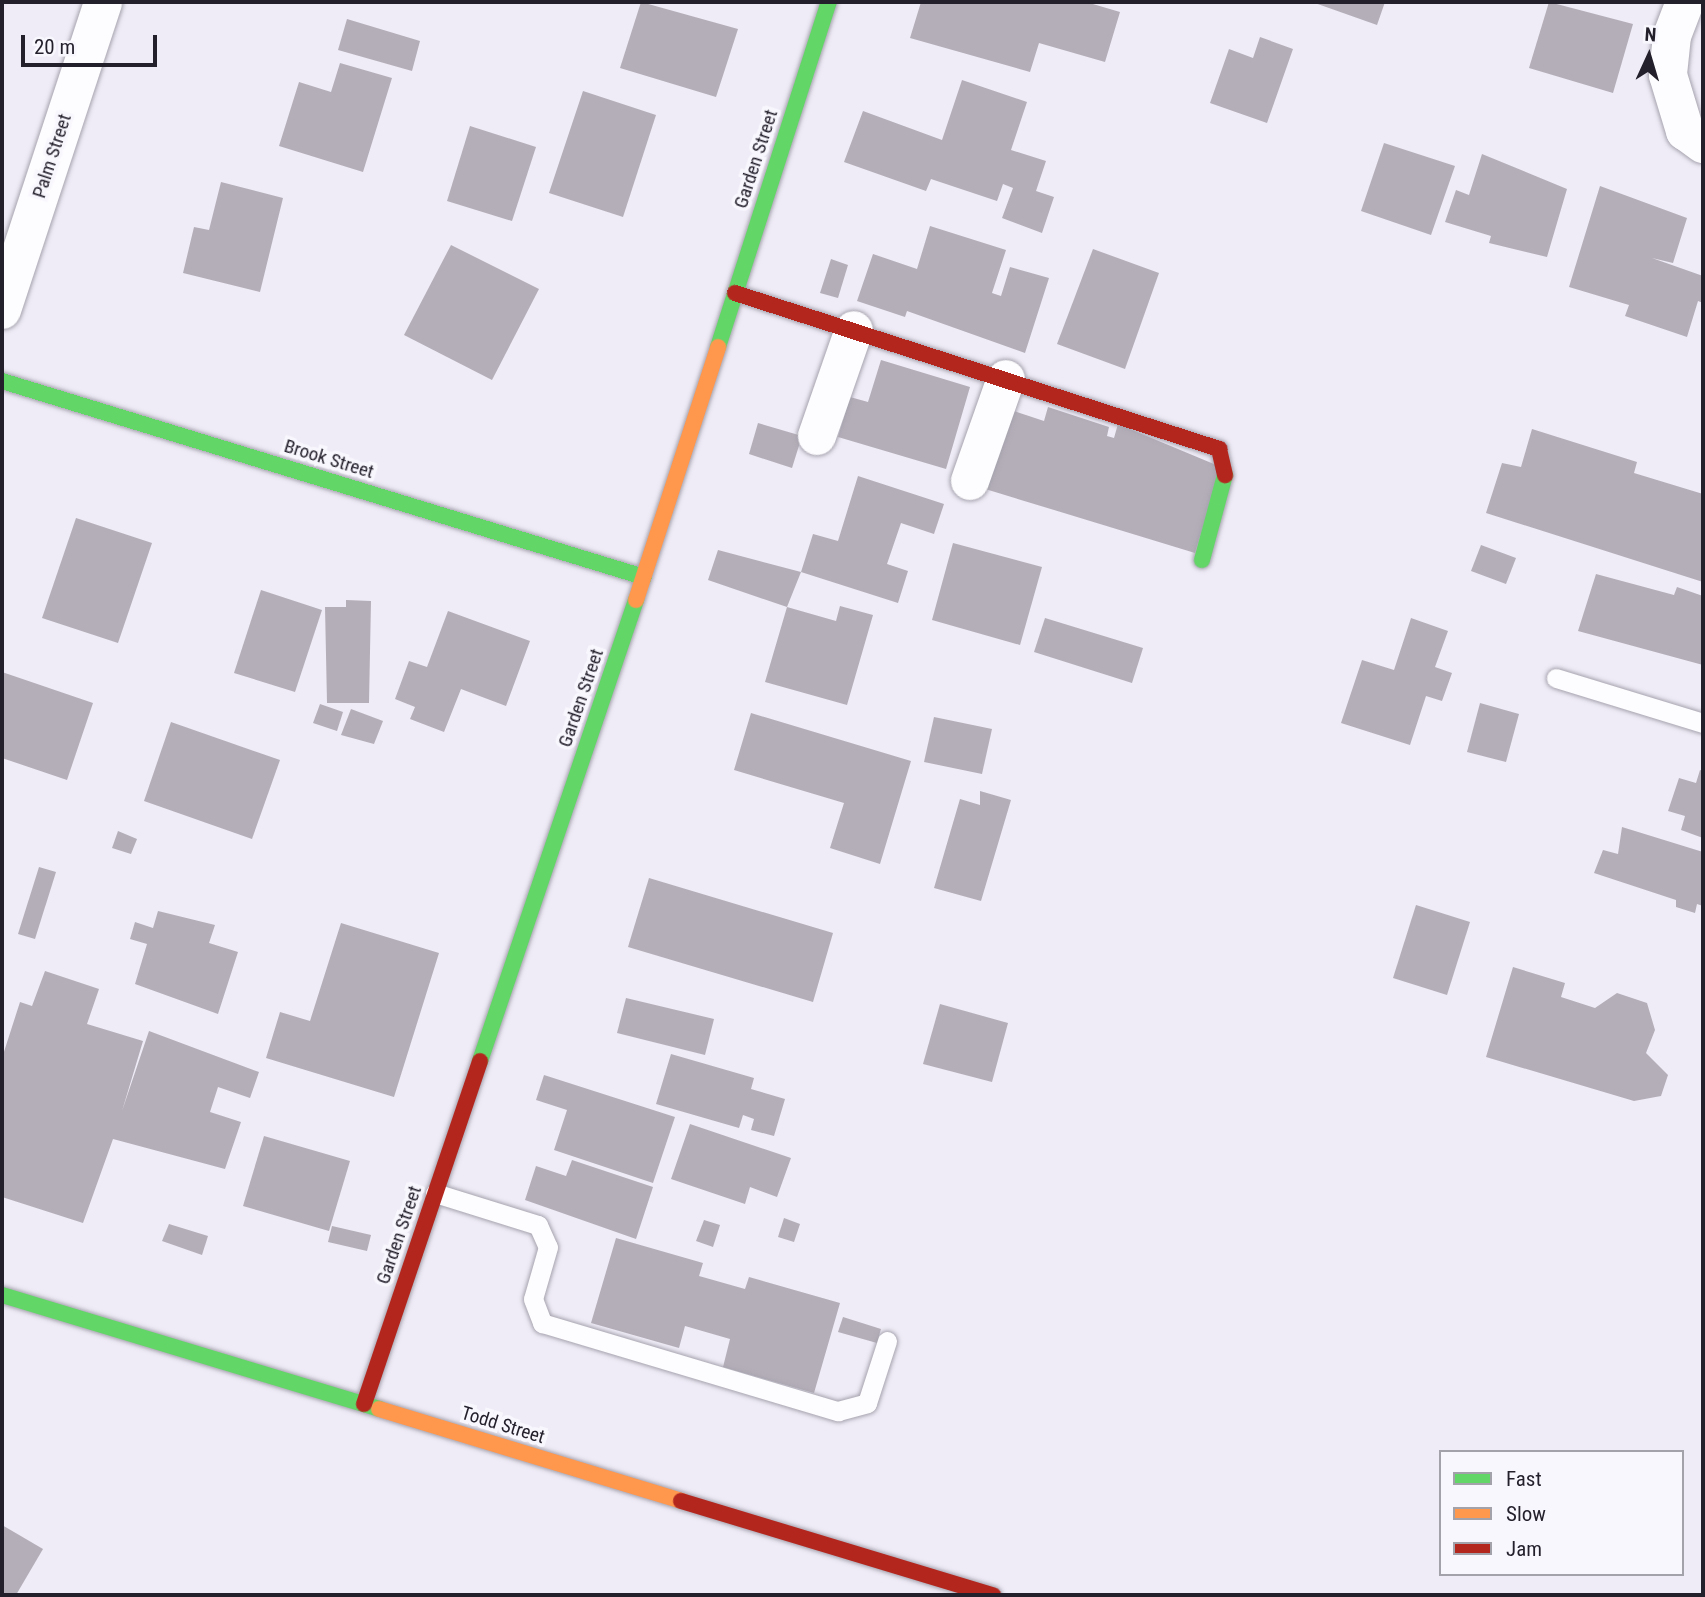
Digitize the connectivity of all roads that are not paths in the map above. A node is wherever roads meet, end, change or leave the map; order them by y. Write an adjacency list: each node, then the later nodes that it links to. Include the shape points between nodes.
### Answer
1 (103, 2): 6 (street, Palm Street)
2 (829, 2): 5 (street, Garden Street)
3 (1685, 2): 4 (street, via 1672,36 1668,75 1685,131)
4 (1703, 144)
5 (735, 293): 7 (street); 13 (street, Garden Street)
6 (2, 310)
7 (854, 330): 8 (street); 10 (street)
8 (1006, 380): 11 (street); 12 (street, via 1225,454 1227,469)
9 (2, 382): 13 (street, Brook Street)
10 (817, 436)
11 (970, 481)
12 (1202, 560)
13 (644, 577): 16 (street, Garden Street)
14 (1556, 678): 15 (lane)
15 (1703, 723)
16 (435, 1193): 18 (lane, via 538,1225 548,1247 533,1299 542,1323 838,1411 867,1403); 19 (street, Garden Street)
17 (2, 1295): 19 (street, Todd Street)
18 (887, 1341)
19 (364, 1404): 20 (street, Todd Street)
20 (993, 1595)

